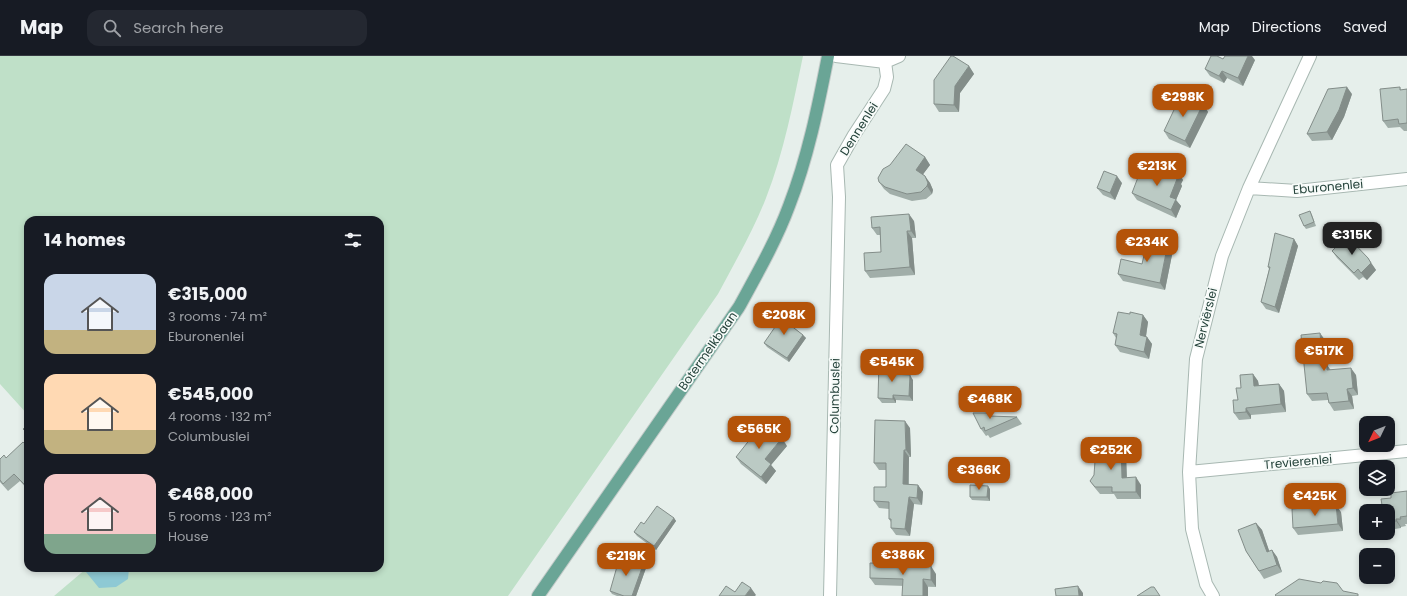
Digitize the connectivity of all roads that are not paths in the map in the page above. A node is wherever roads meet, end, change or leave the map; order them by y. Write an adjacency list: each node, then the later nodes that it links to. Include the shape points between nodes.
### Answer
1 (828, 56): 11 (main road, Botermelkbaan, via 804,164 767,257 739,307)
2 (836, 56): 5 (street)
3 (898, 56): 5 (street)
4 (1310, 56): 7 (street, Nerviërslei)
5 (885, 62): 8 (street, Dennenlei, via 887,77 884,89 837,165)
6 (1407, 179): 7 (street, Eburonenlei, via 1297,191)
7 (1249, 188): 10 (street, Nerviërslei, via 1222,256 1196,359)
8 (839, 197): 12 (street, Columbuslei)
9 (1407, 451): 10 (street, Trevierenlei)
10 (1189, 472): 13 (street, Nerviërslei, via 1192,529 1206,584)
11 (538, 596)
12 (830, 596)
13 (1213, 596)

